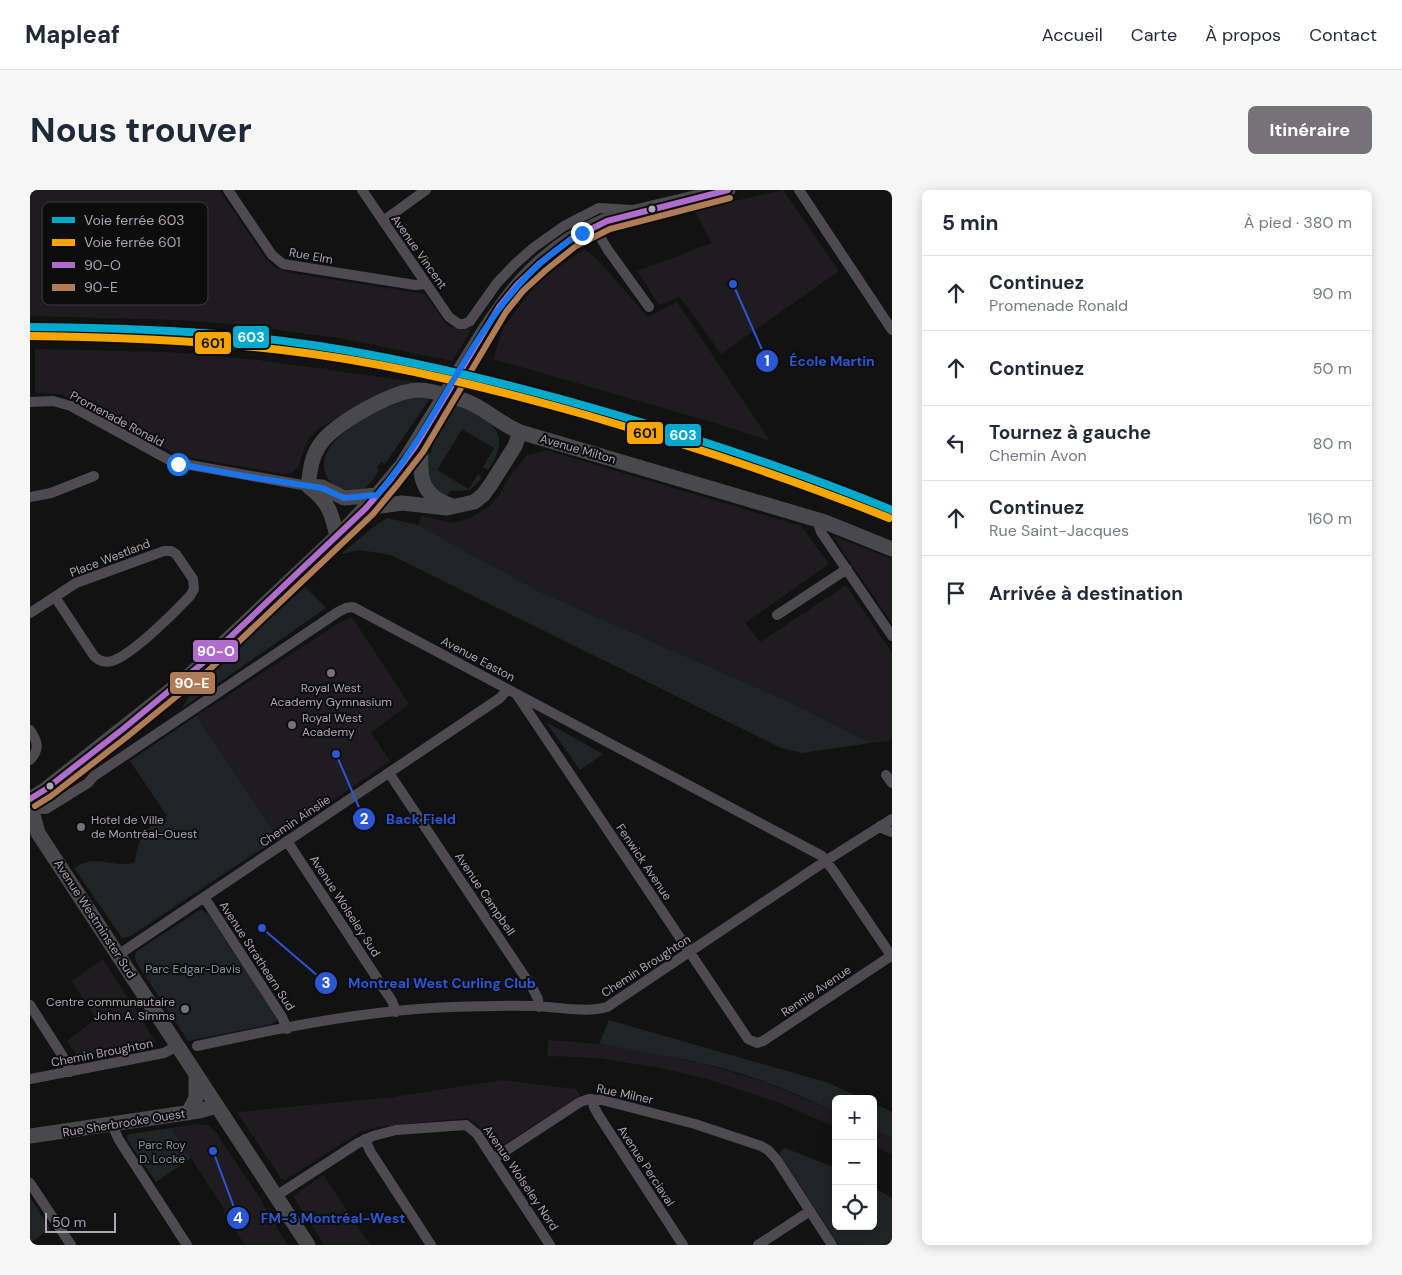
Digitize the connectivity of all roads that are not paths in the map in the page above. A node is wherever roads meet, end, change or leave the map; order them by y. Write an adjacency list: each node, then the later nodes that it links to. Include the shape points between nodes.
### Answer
1 (228, 190): 9 (street, Rue Elm, via 272,255 283,264 415,285)
2 (362, 190): 7 (street, Avenue Vincent)
3 (426, 190): 7 (street)
4 (728, 190): 6 (main road)
5 (799, 190): 11 (street)
6 (639, 211): 8 (main road); 9 (street, Avenue Vincent, via 599,208 564,226 514,265 470,321 464,324 452,320)
7 (383, 221): 9 (street, Avenue Vincent)
8 (594, 227): 10 (street); 14 (main road, bridge, via 555,250 517,286 496,313)
9 (426, 284)
10 (650, 307)
11 (892, 330)
12 (30, 402): 16 (street, Promenade Ronald, via 53,401 70,406 173,462)
13 (520, 432): 16 (main road, Avenue Milton, via 466,401 426,391 411,391 376,404 331,432 315,453); 19 (main road, via 512,451 483,494 474,502); 21 (main road, Avenue Milton)
14 (422, 434): 17 (main road); 19 (main road, via 420,469 424,486 441,502)
15 (94, 476): 18 (street)
16 (308, 486): 17 (main road, via 322,488 344,498); 22 (main road, via 320,495 330,510)
17 (377, 495): 20 (main road)
18 (30, 498)
19 (458, 507): 20 (main road, via 402,503)
20 (366, 508): 22 (main road)
21 (820, 520): 23 (main road, Avenue Milton); 24 (street, via 821,532)
22 (337, 537): 33 (main road, via 190,675)
23 (892, 548)
24 (846, 569): 27 (street); 28 (street)
25 (55, 597): 25 (street, Place Westland, via 83,580 166,550 176,554 194,582 192,593 179,608 141,642 109,661 94,656); 26 (street, Place Westland)
26 (30, 613)
27 (777, 615)
28 (892, 636)
29 (512, 691): 32 (street, Chemin Ainslie); 33 (street, Avenue Easton, via 359,609 346,608 88,783 46,809); 38 (street, Avenue Easton); 40 (street, Fenwick Avenue)
30 (30, 730): 31 (street, via 38,747)
31 (30, 760)
32 (389, 773): 37 (street, Chemin Ainslie); 44 (street, Avenue Campbell, via 533,989)
33 (30, 805): 41 (main road, Avenue Westminster Sud, via 38,833)
34 (892, 819): 35 (street, Chemin Broughton)
35 (880, 826): 36 (street); 38 (street, Chemin Broughton)
36 (892, 832)
37 (287, 841): 39 (street, Chemin Ainslie); 45 (street, Avenue Wolseley Sud)
38 (827, 860): 40 (street, Chemin Broughton); 42 (street, Avenue Easton)
39 (204, 897): 41 (street, Chemin Ainslie); 46 (street, Avenue Strathearn Sud)
40 (690, 953): 44 (street, Chemin Broughton, via 607,1007); 47 (street, Fenwick Avenue, via 746,1037)
41 (118, 955): 48 (main road, Avenue Westminster Sud)
42 (891, 956): 47 (street, Rennie Avenue, via 760,1043)
43 (30, 1005): 50 (street)
44 (539, 1007): 45 (street, Chemin Broughton, via 471,1006)
45 (396, 1012): 46 (street, Chemin Broughton)
46 (287, 1029): 49 (street, Chemin Broughton)
47 (754, 1042)
48 (177, 1046): 50 (street, Chemin Broughton, via 164,1053); 51 (main road, Avenue Westminster Sud)
49 (196, 1046)
50 (70, 1072): 52 (street, Chemin Broughton)
51 (196, 1074): 54 (main road, Avenue Westminster Sud); 55 (main road, via 196,1098)
52 (30, 1079)
53 (592, 1099): 59 (street, Rue Milner, via 580,1102); 62 (street, Rue Milner, via 683,1120 764,1148 773,1156); 68 (street, Avenue Perciaval, via 599,1116)
54 (217, 1106): 55 (main road, Rue Sherbrooke Ouest); 61 (main road, Avenue Westminster Sud)
55 (188, 1113): 56 (main road, Rue Sherbrooke Ouest)
56 (112, 1124): 57 (main road, Rue Sherbrooke Ouest); 64 (street, via 118,1140)
57 (30, 1136)
58 (365, 1139): 59 (street, Avenue Wolseley Nord, via 396,1130 456,1124 470,1126); 61 (street); 66 (street)
59 (493, 1158): 67 (street, Avenue Wolseley Nord)
60 (30, 1182): 63 (street)
61 (276, 1196): 65 (main road, Avenue Westminster Sud)
62 (810, 1211): 69 (street); 70 (street)
63 (71, 1245)
64 (186, 1245)
65 (308, 1245)
66 (431, 1245)
67 (550, 1245)
68 (683, 1245)
69 (758, 1245)
70 (832, 1245)

